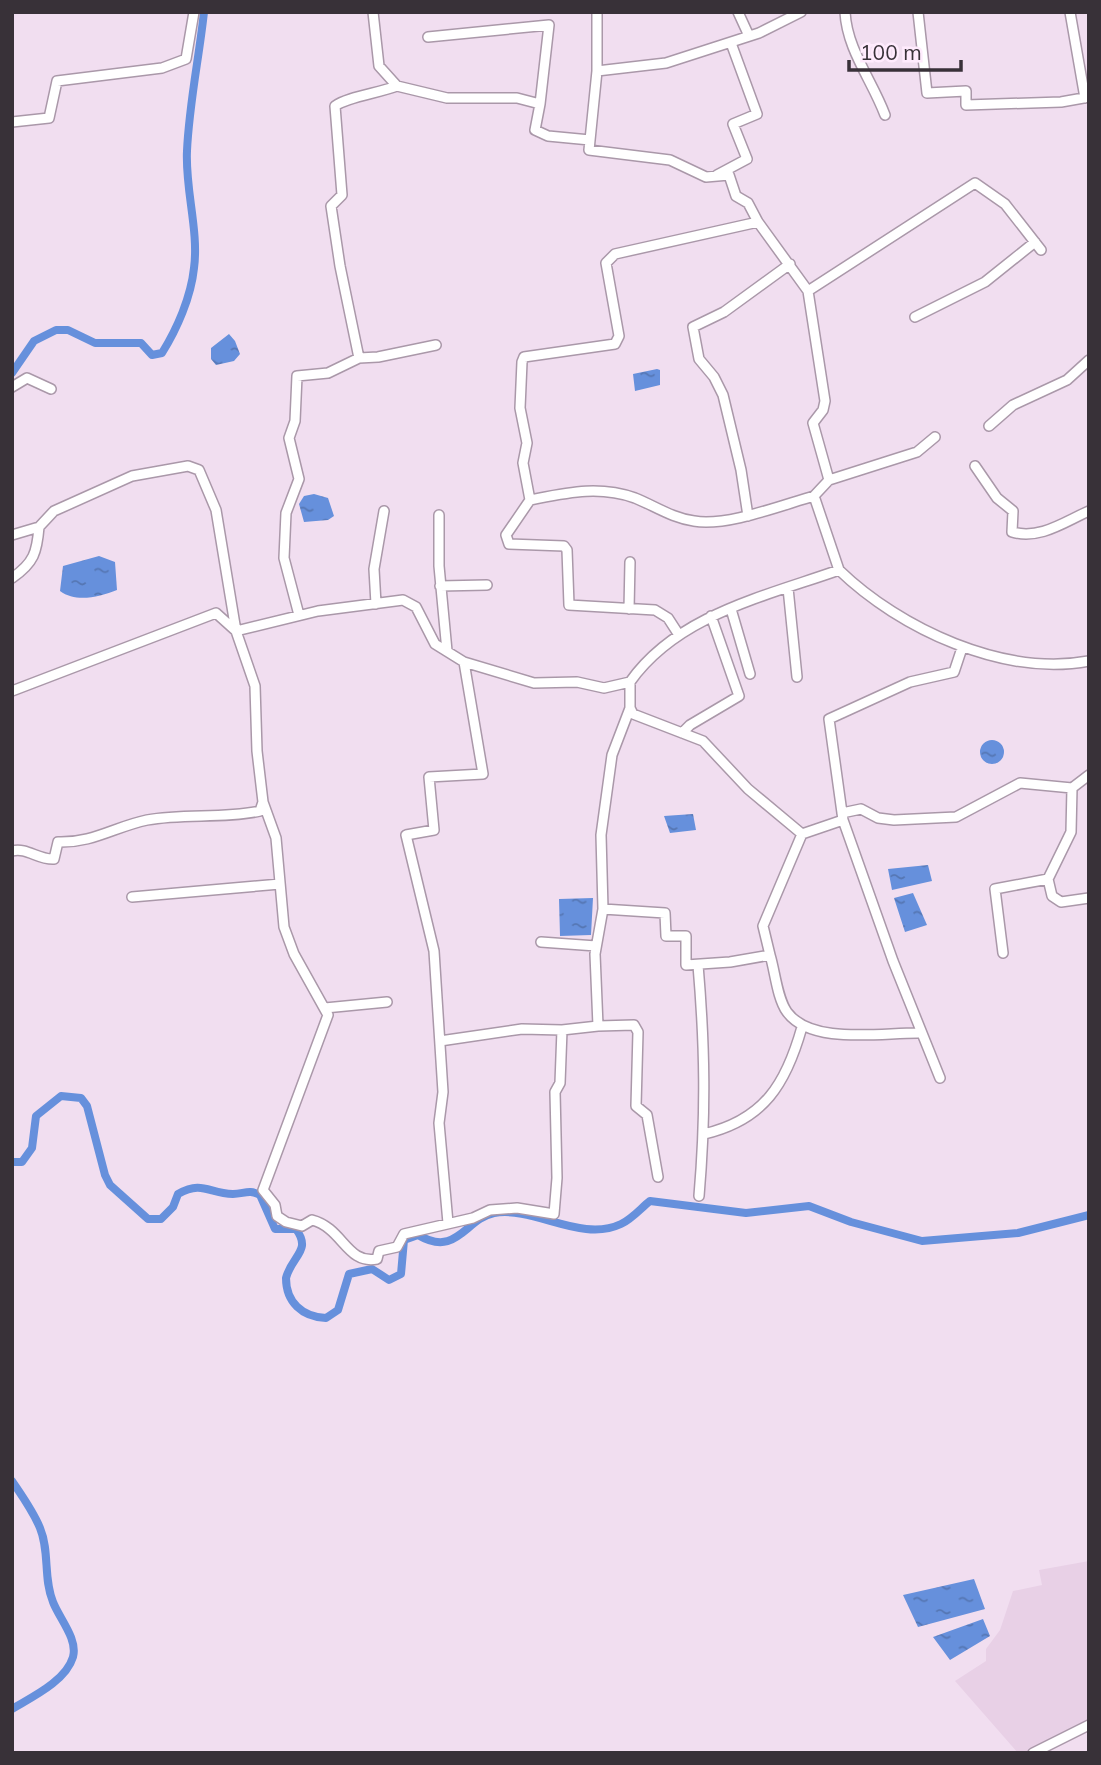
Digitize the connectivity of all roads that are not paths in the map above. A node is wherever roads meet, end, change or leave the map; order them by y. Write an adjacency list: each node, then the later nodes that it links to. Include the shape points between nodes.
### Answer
1 (194, 12): 17 (street, via 186,59 162,68 57,81 49,118)
2 (373, 12): 13 (street, via 379,66)
3 (597, 12): 12 (street)
4 (738, 12): 9 (street)
5 (801, 12): 9 (street)
6 (845, 12): 16 (street, via 858,61)
7 (918, 12): 14 (street, via 928,93 966,91 966,105)
8 (1070, 12): 14 (street)
9 (749, 36): 11 (street)
10 (428, 37): 15 (street, via 549,25)
11 (731, 43): 12 (street, via 666,62); 19 (street, via 757,114 733,124 747,159)
12 (597, 71): 18 (street)
13 (397, 86): 15 (street, via 447,98 517,98); 25 (street, via 335,106 343,180 342,195 331,206)
14 (1087, 97)
15 (540, 104): 18 (street, via 535,130 548,136)
16 (885, 115)
17 (12, 122)
18 (590, 140): 19 (street, via 589,150 670,160)
19 (715, 177): 20 (street, via 729,175 736,195 748,202)
20 (758, 222): 21 (street); 34 (street, via 615,254 606,263 620,336 615,344 524,357 520,408)
21 (790, 264): 22 (street); 38 (street, via 724,312 693,327 699,359 723,396)
22 (808, 291): 23 (street, via 975,183 1005,204 1038,246 985,282); 32 (street, via 825,401 813,424)
23 (915, 317)
24 (436, 345): 25 (street)
25 (359, 358): 50 (street, via 328,373 297,376 295,421 289,438 299,479 286,513 284,558)
26 (1089, 359): 29 (street, via 1067,380 1013,405)
27 (12, 387): 28 (street, via 26,378)
28 (51, 389)
29 (989, 426)
30 (935, 437): 32 (street, via 917,452)
31 (975, 466): 36 (street, via 1013,512 1012,532 1026,536)
32 (829, 480): 33 (street)
33 (814, 496): 38 (street); 42 (street)
34 (530, 499): 38 (street, via 592,489 636,499 697,522); 48 (street, via 506,535 509,544 564,546 569,605)
35 (384, 511): 47 (street, via 374,569)
36 (1089, 511)
37 (439, 515): 45 (street)
38 (748, 516)
39 (39, 527): 40 (street); 43 (street, via 36,555); 52 (street, via 54,511 132,476 188,466 199,470 216,510)
40 (12, 535)
41 (630, 562): 48 (street)
42 (839, 570): 46 (street); 54 (street, via 892,610)
43 (12, 578)
44 (487, 584): 45 (street)
45 (440, 586): 55 (street)
46 (788, 588): 49 (street); 59 (street)
47 (376, 604): 50 (street); 55 (street, via 403,600 416,607 435,644)
48 (629, 609): 53 (street, via 662,612)
49 (731, 609): 51 (street); 58 (street)
50 (299, 615): 52 (street)
51 (710, 616): 53 (street); 63 (street, via 739,696)
52 (236, 631): 61 (street, via 216,612); 66 (street, via 255,686)
53 (679, 635): 60 (street, via 641,666)
54 (962, 648): 56 (street, via 1032,666); 67 (street, via 954,672 910,682 829,719)
55 (447, 651): 57 (street)
56 (1089, 661)
57 (464, 662): 60 (street, via 534,683 578,682 604,688); 86 (street, via 483,775 429,778 434,830 406,835 434,951)
58 (750, 674)
59 (797, 677)
60 (630, 682): 62 (street)
61 (12, 691)
62 (630, 708): 63 (street, via 638,717); 74 (street, via 611,755 601,835)
63 (681, 733): 68 (street, via 703,741 748,789)
64 (1089, 775): 65 (street)
65 (1072, 788): 67 (street, via 1020,783 956,817 894,820 861,809); 70 (street, via 1071,832)
66 (264, 802): 69 (street, via 260,811 248,814 143,821 81,843 58,842 54,859 43,860 21,849); 71 (street, via 276,838)
67 (843, 817): 68 (street); 85 (street)
68 (802, 834): 78 (street, via 762,926)
69 (12, 851)
70 (1048, 879): 73 (street, via 1052,896 1061,902); 77 (street, via 995,889)
71 (280, 884): 72 (street); 81 (street, via 284,927 293,954)
72 (132, 897)
73 (1089, 898)
74 (603, 909): 76 (street); 79 (street, via 665,913 666,936 686,936 687,965)
75 (541, 942): 76 (street)
76 (596, 946): 82 (street)
77 (1003, 953)
78 (770, 955): 79 (street); 83 (street, via 786,1010)
79 (698, 965): 88 (street, via 706,1056)
80 (387, 1002): 81 (street)
81 (325, 1008): 91 (street, via 324,1027 263,1190 277,1216 302,1226 312,1220 323,1223 337,1233 346,1248 371,1261 380,1251 397,1247 404,1234)
82 (598, 1026): 84 (street); 89 (street, via 634,1024 638,1032 636,1106 647,1115)
83 (802, 1027): 85 (street, via 845,1035); 88 (street, via 782,1082 765,1104 727,1129)
84 (562, 1030): 86 (street, via 522,1029); 91 (street, via 560,1083 555,1092 554,1214 500,1209)
85 (921, 1033): 87 (street)
86 (440, 1041): 91 (street, via 443,1092 439,1124)
87 (940, 1078)
88 (704, 1134): 90 (street)
89 (658, 1177)
90 (699, 1196)
91 (448, 1223)
92 (1089, 1725): 93 (street)
93 (1033, 1753)

